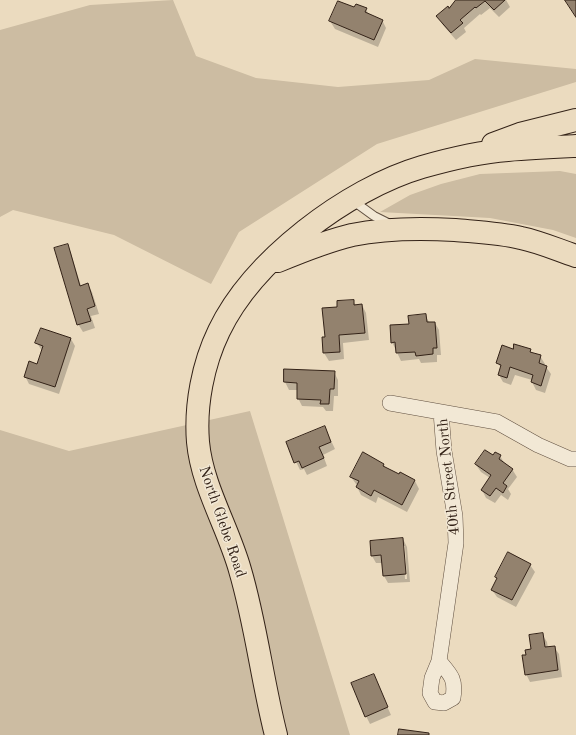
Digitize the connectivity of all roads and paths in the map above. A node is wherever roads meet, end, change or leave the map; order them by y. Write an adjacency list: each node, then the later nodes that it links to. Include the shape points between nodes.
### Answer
1 (576, 120): 5 (main road, via 520,134)
2 (576, 146): 3 (main road, North Glebe Road)
3 (535, 148): 4 (main road, North Glebe Road); 5 (main road, North Glebe Road, via 495,151)
4 (576, 158)
5 (451, 160): 6 (main road, North Glebe Road, via 392,178)
6 (351, 199): 7 (lane, via 379,219); 9 (main road, North Glebe Road, via 314,224)
7 (406, 228): 8 (main road, via 507,235); 9 (main road, via 368,232 336,240)
8 (576, 256)
9 (268, 265): 14 (main road, North Glebe Road, via 236,301 218,332 204,372 197,420 204,473 233,545 242,575)
10 (390, 403): 11 (street)
11 (441, 412): 12 (street, 40th Street North, via 496,422 558,454); 13 (street, 40th Street North, via 444,451 455,516 456,543)
12 (576, 459)
13 (439, 661)
14 (276, 735)

